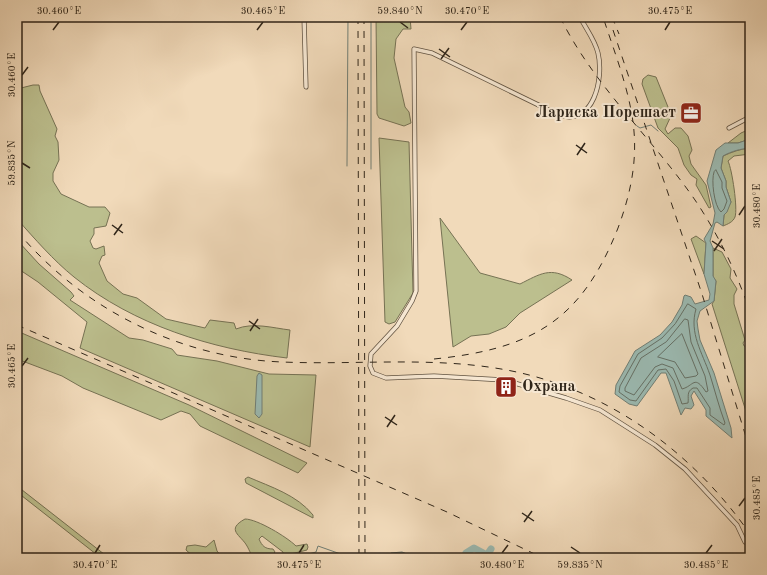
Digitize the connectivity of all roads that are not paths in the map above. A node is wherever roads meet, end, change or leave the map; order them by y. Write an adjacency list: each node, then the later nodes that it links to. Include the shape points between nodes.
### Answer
1 (304, 17): 3 (street)
2 (580, 17): 6 (street, via 596,45 600,76 592,102 584,112 574,118 559,116 432,53 414,49 416,290 397,326 373,350 370,369 375,375 386,378 434,376 504,380 600,410 655,445 685,469 737,525)
3 (306, 87)
4 (750, 117): 5 (street)
5 (729, 128)
6 (745, 542)

